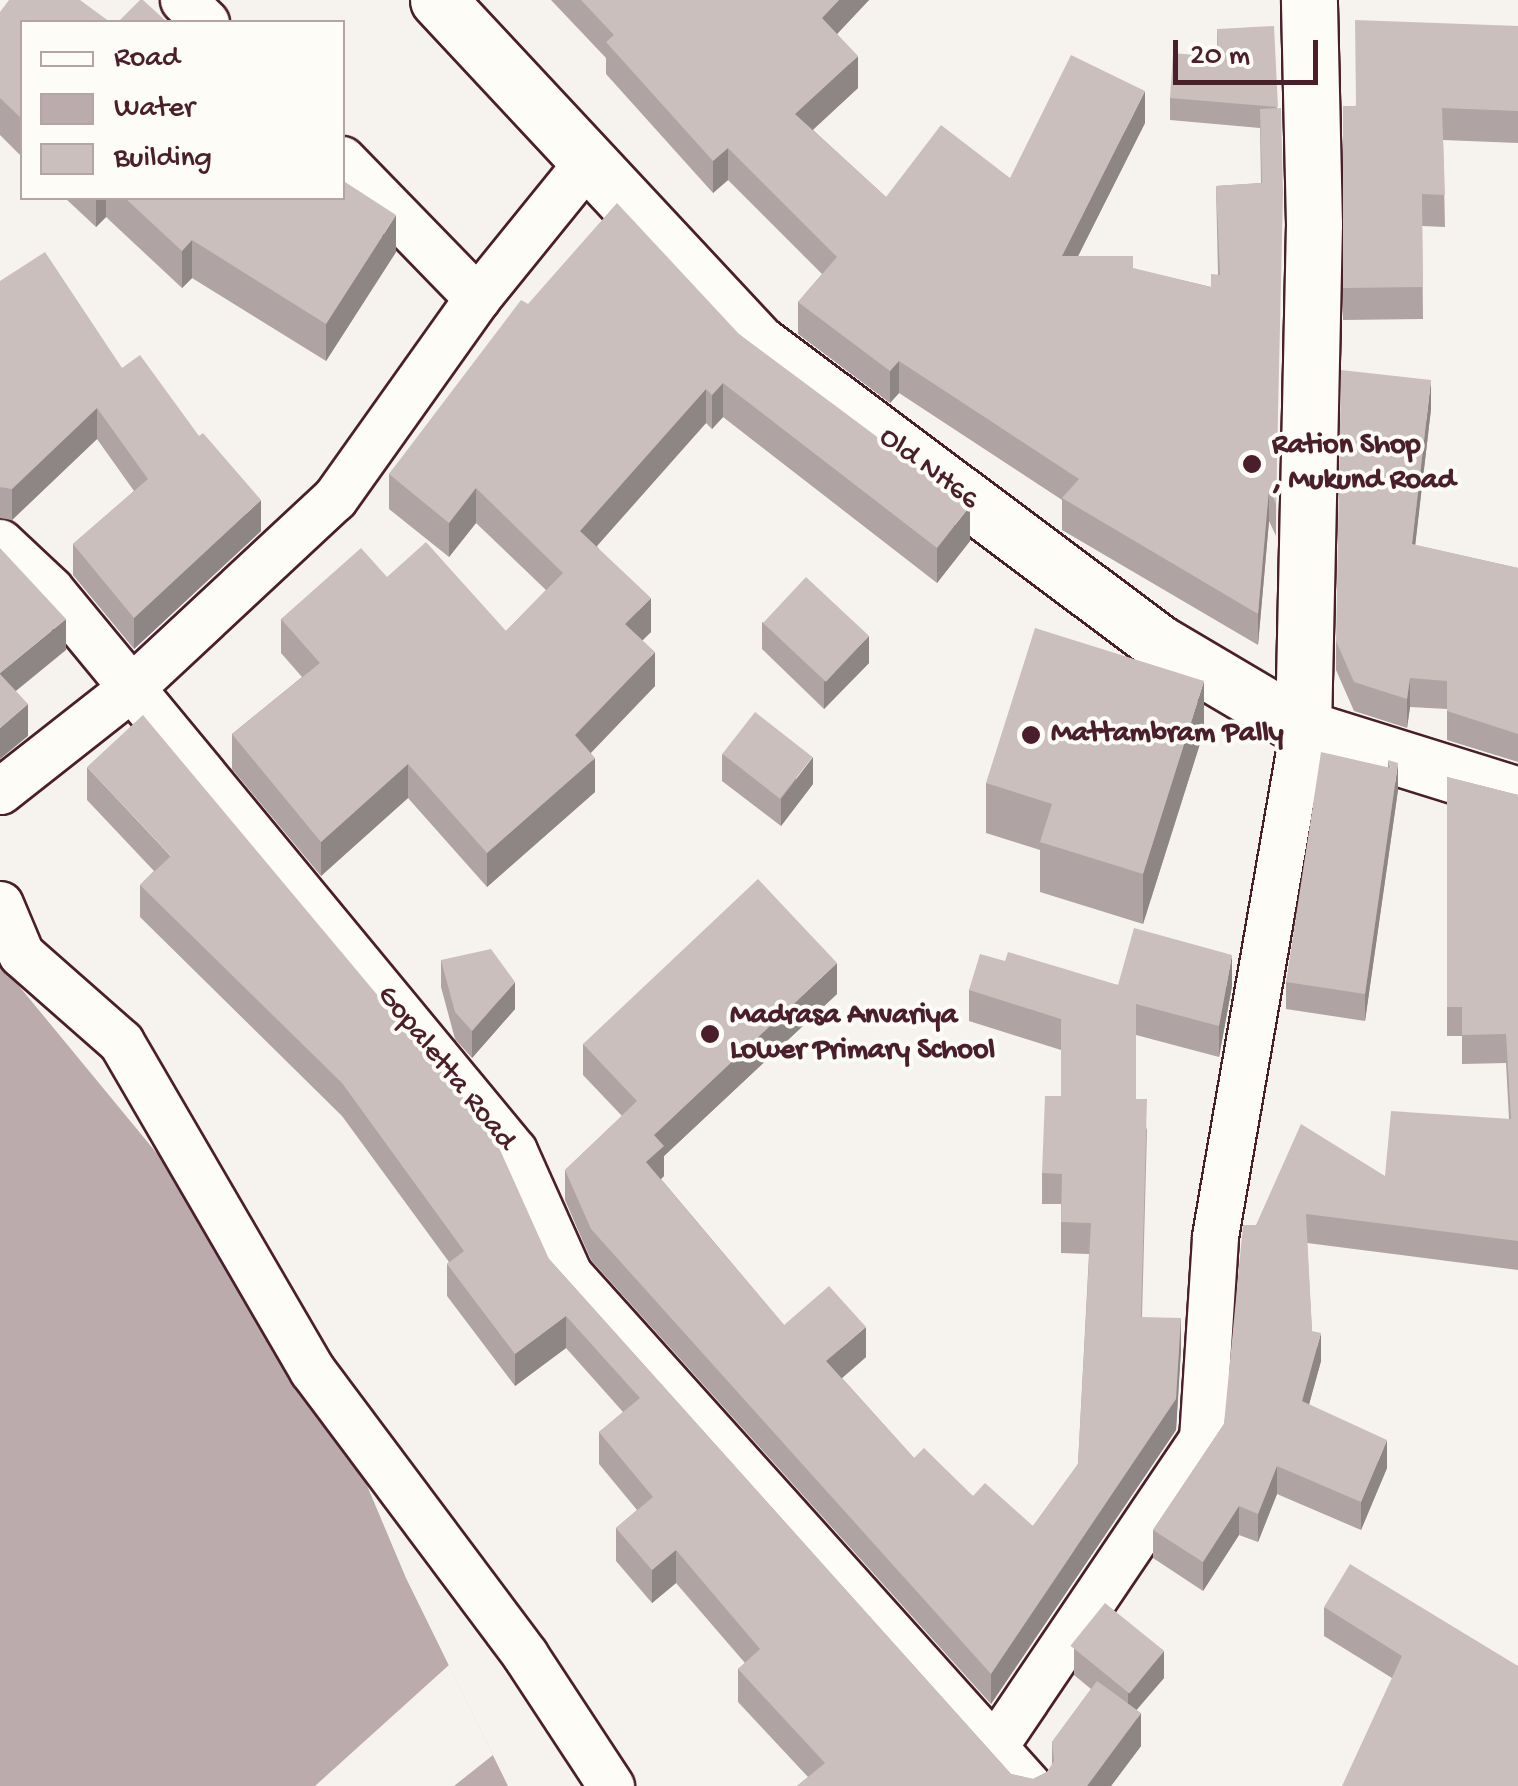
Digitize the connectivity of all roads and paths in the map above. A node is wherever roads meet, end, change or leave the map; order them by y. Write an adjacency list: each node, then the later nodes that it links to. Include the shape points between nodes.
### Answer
1 (183, 0): 4 (street)
2 (438, 0): 6 (main road, Old NH66)
3 (1309, 0): 10 (main road, via 1314,224)
4 (204, 20)
5 (345, 161): 7 (street)
6 (588, 161): 7 (street); 10 (main road, Old NH66, via 758,343 1159,643)
7 (477, 298): 9 (street, via 335,498)
8 (0, 542): 9 (street, Gopaletta Road, via 50,589)
9 (132, 687): 11 (street); 14 (street, Gopaletta Road, via 514,1152 569,1274)
10 (1303, 728): 12 (main road, Old NH66); 14 (street, via 1215,1236 1202,1438)
11 (0, 790)
12 (1518, 795)
13 (0, 904): 15 (street, via 22,954 121,1042 312,1370 525,1655)
14 (994, 1748): 16 (street, Gopaletta Road)
15 (612, 1786)
16 (1030, 1786)

